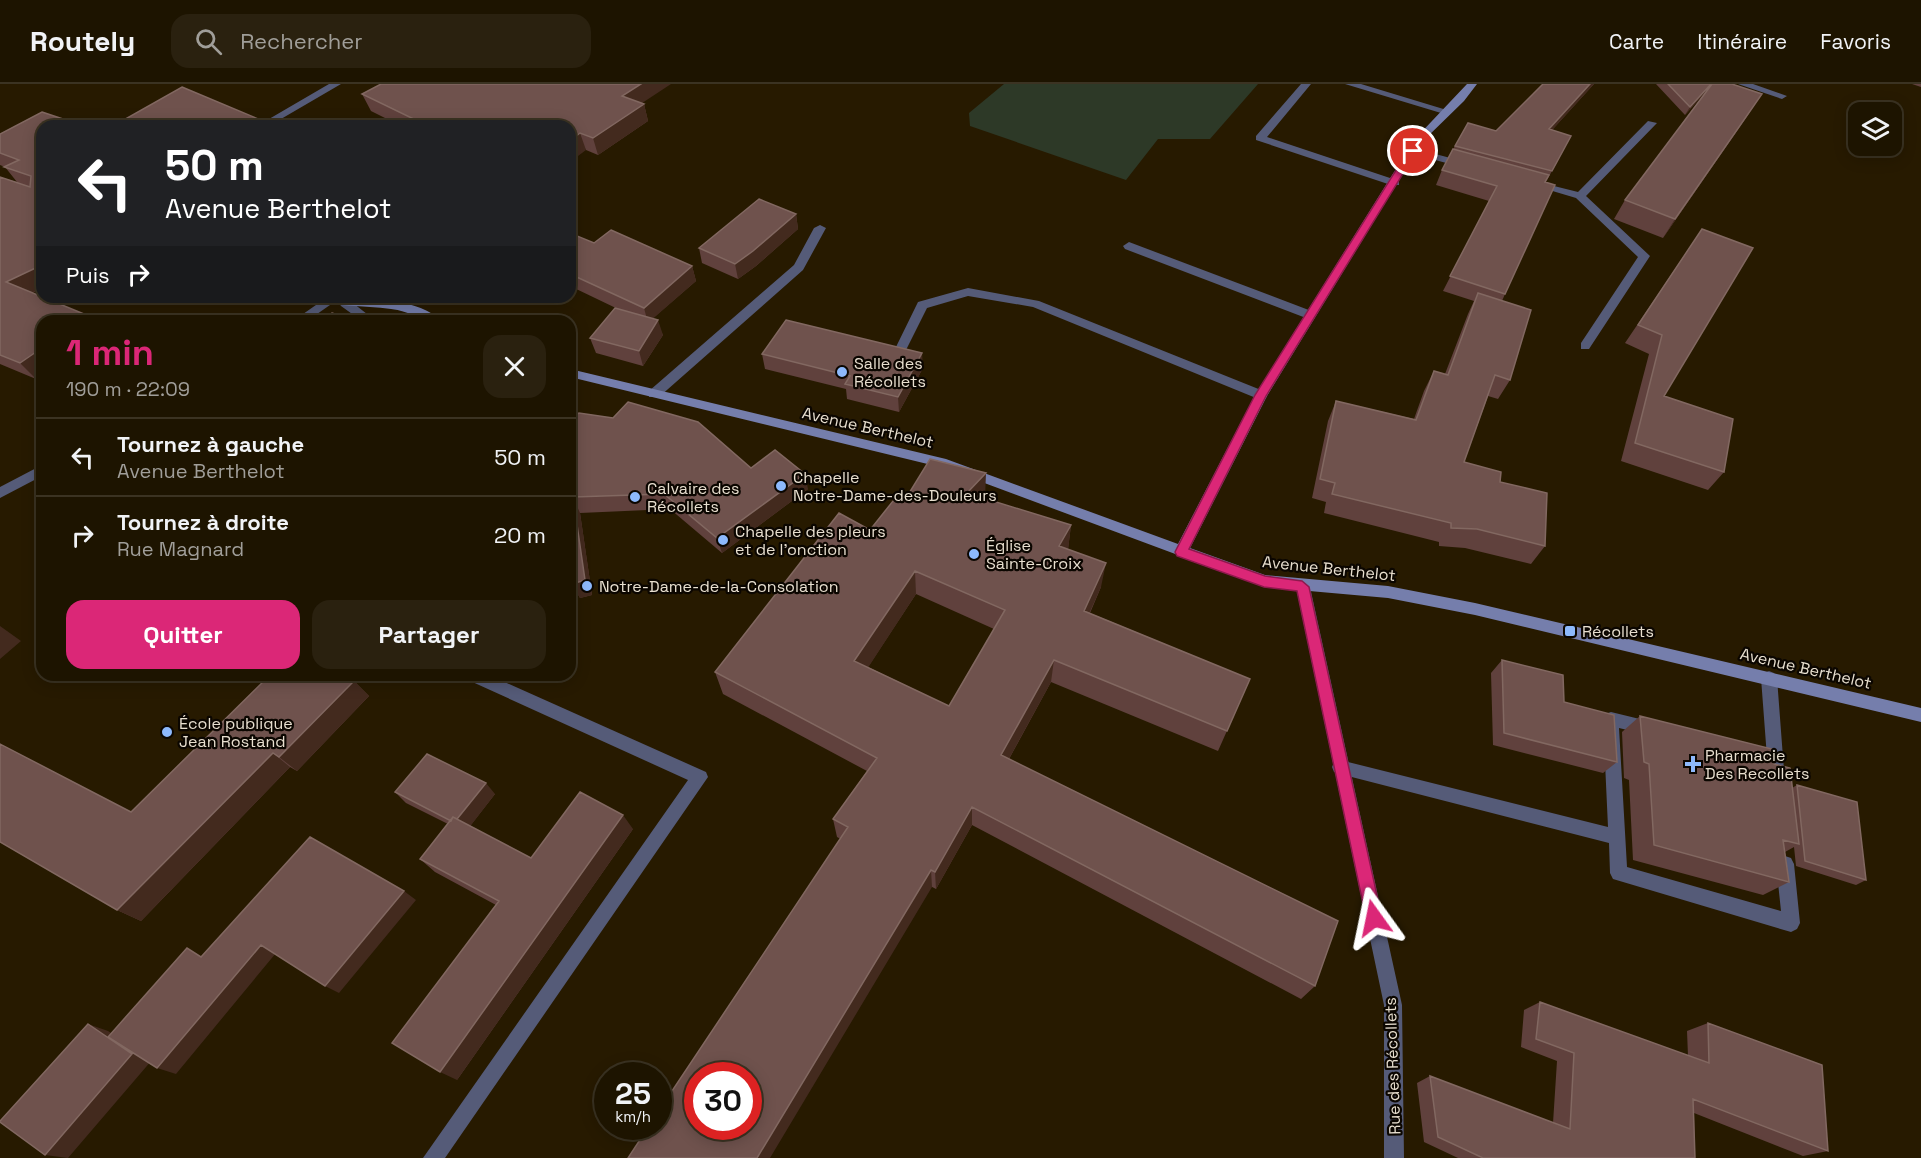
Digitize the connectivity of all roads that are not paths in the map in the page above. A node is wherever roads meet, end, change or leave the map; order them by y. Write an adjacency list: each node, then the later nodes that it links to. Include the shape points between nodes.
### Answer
1 (336, 84): 8 (street)
2 (1306, 84): 13 (street, via 1260,138)
3 (1350, 84): 7 (street)
4 (1472, 84): 7 (main road)
5 (1743, 84): 6 (street)
6 (1782, 96)
7 (1445, 111): 10 (main road, via 1430,124)
8 (273, 120)
9 (1652, 123): 14 (street)
10 (1413, 151): 11 (street); 13 (main road)
11 (1480, 169)
12 (1524, 181): 14 (street)
13 (1395, 183): 22 (main road)
14 (1580, 196): 23 (street, via 1644,256)
15 (820, 228): 26 (street, via 799,267)
16 (1129, 246): 22 (street)
17 (325, 303): 19 (street)
18 (345, 303): 20 (street); 21 (main road, via 390,305)
19 (308, 315)
20 (362, 315)
21 (424, 315)
22 (1310, 315): 27 (main road)
23 (1585, 346)
24 (901, 349): 27 (street, via 922,305 968,292 1035,304)
25 (576, 374): 26 (main road, Avenue Berthelot)
26 (654, 394): 30 (main road, Avenue Berthelot, via 946,464)
27 (1261, 395): 30 (main road)
28 (36, 473): 29 (street)
29 (0, 493)
30 (1181, 552): 31 (main road, Avenue Berthelot, via 1264,581)
31 (1302, 587): 32 (main road, Avenue Berthelot, via 1399,594); 36 (street, Rue des Récollets)
32 (1769, 678): 34 (main road, Avenue Berthelot); 37 (street, via 1768,757)
33 (486, 681): 40 (street, via 700,777)
34 (1921, 714)
35 (1670, 733): 38 (street, via 1611,719)
36 (1341, 767): 38 (street); 41 (street, Rue des Récollets, via 1393,1005)
37 (1779, 806)
38 (1617, 837): 39 (street, via 1619,873 1791,923)
39 (1783, 841)
40 (433, 1158)
41 (1394, 1158)

